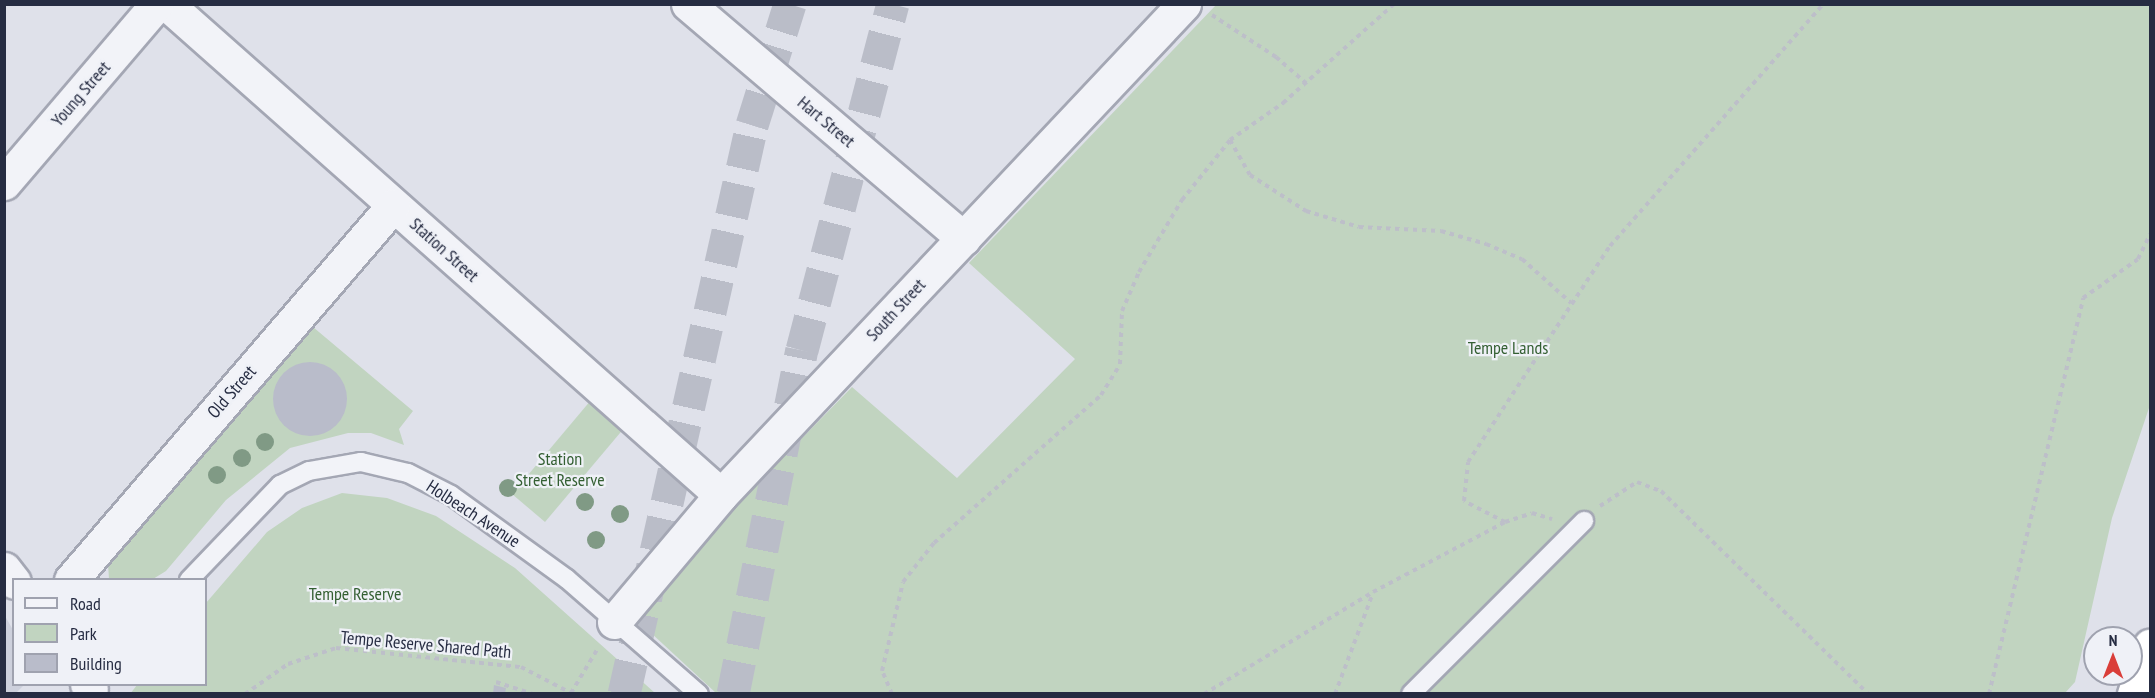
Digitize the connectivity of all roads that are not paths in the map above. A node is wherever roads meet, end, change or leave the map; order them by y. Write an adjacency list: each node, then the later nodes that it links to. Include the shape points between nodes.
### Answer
1 (157, 4): 5 (street, Young Street)
2 (167, 4): 6 (street, Station Street)
3 (688, 4): 7 (street, Hart Street)
4 (1195, 7): 7 (street, South Street)
5 (4, 183)
6 (393, 205): 8 (street, Station Street); 10 (street, Old Street)
7 (964, 239): 8 (street, South Street)
8 (721, 495): 12 (street, South Street)
9 (1584, 521): 15 (lane)
10 (72, 578)
11 (190, 578): 12 (lane, Holbeach Avenue, via 280,485 309,471 361,462 408,473 451,495 567,579)
12 (622, 628): 14 (lane, Holbeach Avenue)
13 (2151, 646): 16 (highway)
14 (699, 693)
15 (1411, 693)
16 (2134, 693)

